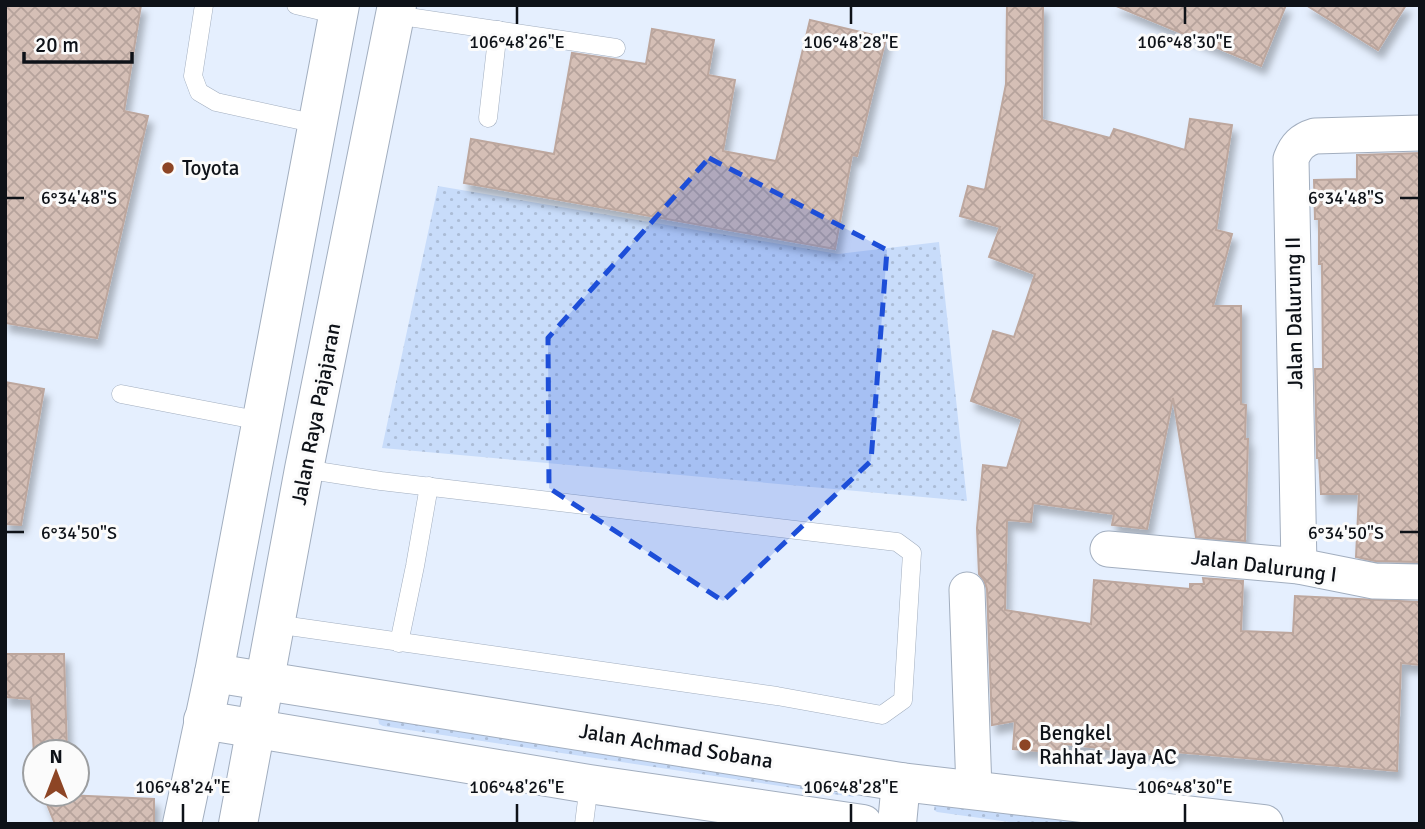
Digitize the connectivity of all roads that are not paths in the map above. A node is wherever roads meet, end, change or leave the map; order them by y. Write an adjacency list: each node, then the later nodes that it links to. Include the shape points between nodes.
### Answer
1 (204, 5): 8 (lane, via 193,76 199,92 216,102)
2 (296, 5): 3 (lane)
3 (339, 10): 8 (main road)
4 (396, 10): 5 (lane); 12 (main road, Jalan Raya Pajajaran)
5 (498, 30): 6 (lane); 7 (lane)
6 (616, 48)
7 (488, 118)
8 (317, 124): 11 (main road)
9 (1420, 133): 15 (street, Jalan Dalurung II, via 1315,136 1304,139 1291,159)
10 (121, 394): 11 (lane)
11 (261, 421): 20 (main road)
12 (304, 469): 13 (lane); 18 (main road, Jalan Raya Pajajaran)
13 (429, 486): 19 (lane); 19 (lane, via 897,542 912,553 903,701 881,715)
14 (1108, 550): 15 (street, Jalan Dalurung I)
15 (1299, 566): 16 (street, Jalan Dalurung I, via 1374,581)
16 (1420, 582)
17 (967, 590): 26 (street)
18 (275, 624): 19 (lane); 21 (main road, Jalan Raya Pajajaran)
19 (398, 643)
20 (214, 673): 21 (main road, Jalan Achmad Sobana); 22 (main road)
21 (265, 681): 23 (main road, Jalan Raya Pajajaran); 24 (main road, Jalan Achmad Sobana)
22 (203, 720): 23 (main road); 27 (main road)
23 (255, 729): 25 (main road); 28 (main road, Jalan Raya Pajajaran)
24 (901, 782): 26 (main road, Jalan Achmad Sobana); 31 (main road)
25 (589, 784): 29 (lane); 30 (main road)
26 (974, 790): 32 (main road, Jalan Achmad Sobana)
27 (182, 824)
28 (239, 824)
29 (584, 824)
30 (863, 824)
31 (897, 824)
32 (1264, 824)

